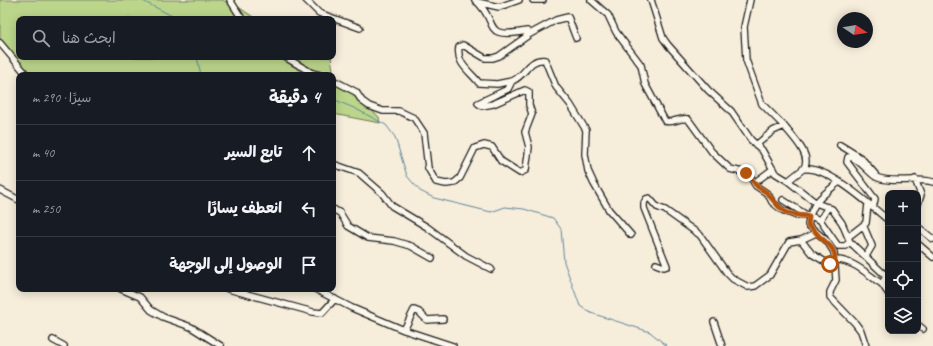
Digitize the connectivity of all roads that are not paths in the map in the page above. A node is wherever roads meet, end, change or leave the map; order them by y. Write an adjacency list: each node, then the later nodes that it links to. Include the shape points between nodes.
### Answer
1 (230, 0): 10 (street)
2 (306, 0): 11 (street, via 319,13)
3 (475, 0): 4 (street, via 499,8); 14 (street, via 492,27 500,33 514,34 527,30)
4 (519, 0)
5 (533, 0): 6 (street)
6 (543, 0)
7 (591, 0): 33 (street, via 608,14 616,32 641,65 645,84 665,121 688,119 720,161 733,171 750,176)
8 (651, 0): 23 (street, via 663,38 692,73 731,111)
9 (750, 0): 22 (street, via 744,27 746,60 762,104)
10 (240, 16)
11 (327, 16)
12 (336, 19): 13 (street)
13 (360, 28)
14 (530, 34): 15 (street, via 556,20 568,17); 20 (street, via 500,56 493,58 481,56 464,45 459,47 458,57 462,65 479,82 497,84)
15 (576, 38)
16 (0, 43): 18 (street)
17 (290, 60): 19 (street)
18 (24, 72)
19 (310, 72)
20 (512, 81): 21 (street, via 508,89 478,103 482,106 493,104 526,90 529,92 532,114 525,132 529,147 526,170 520,173 502,161 492,147 484,144 475,148 460,178 454,183 446,184 436,182 429,173 424,133 414,118 399,111 383,111 369,106 356,92); 49 (street, via 517,80 529,64 539,59 545,60 556,87 586,130 585,154 588,171 594,184 609,210)
21 (336, 82)
22 (784, 126): 23 (street, via 773,131); 27 (street, via 804,152 806,162)
23 (756, 145): 26 (street, via 762,150)
24 (840, 145): 28 (street, via 861,158)
25 (336, 165): 60 (street, via 359,173 382,193 392,206)
26 (773, 169): 30 (street, via 778,176); 33 (street)
27 (803, 169): 30 (street); 31 (street, via 821,172)
28 (878, 177): 29 (street, via 892,180); 41 (street, via 853,158 847,159 875,199)
29 (915, 179): 32 (street); 35 (street)
30 (788, 181): 38 (street)
31 (839, 182): 38 (street); 39 (street)
32 (933, 182)
33 (754, 183): 43 (street, via 782,210 797,216)
34 (0, 190): 36 (street)
35 (919, 190)
36 (16, 198)
37 (783, 200): 43 (street)
38 (816, 203): 40 (street); 43 (street)
39 (868, 204): 41 (street); 46 (street)
40 (828, 207): 45 (street); 52 (street, via 836,214)
41 (873, 208): 44 (street)
42 (336, 211): 56 (street, via 348,226 368,238 394,240)
43 (809, 216): 45 (street); 48 (street, via 808,225)
44 (885, 218)
45 (820, 220): 52 (street, via 838,246 845,246)
46 (864, 226): 52 (street); 54 (street, via 872,246)
47 (921, 229): 50 (street)
48 (816, 233): 51 (street); 57 (street, via 829,244)
49 (631, 234)
50 (933, 239)
51 (801, 240): 58 (street, via 789,242 770,275 755,286 748,287 727,273 700,236 657,207 649,198 644,203 667,266 664,268); 59 (street, via 812,254)
52 (849, 240): 54 (street)
53 (921, 247): 55 (street)
54 (866, 256): 61 (street)
55 (933, 257)
56 (432, 258)
57 (836, 260): 59 (street); 63 (street, via 865,271)
58 (656, 264)
59 (834, 267): 77 (street, via 836,282 830,297 861,331)
60 (491, 270)
61 (885, 272)
62 (885, 278): 63 (street)
63 (882, 284): 64 (street)
64 (885, 288)
65 (128, 292): 74 (street, via 140,297 151,310 191,327)
66 (239, 292): 68 (street, via 322,313)
67 (320, 292): 68 (street)
68 (335, 300): 71 (street)
69 (443, 319): 71 (street, via 427,320 414,310)
70 (714, 322): 76 (street)
71 (404, 330): 75 (street)
72 (53, 340): 73 (street)
73 (64, 346)
74 (221, 346)
75 (454, 346)
76 (722, 346)
77 (866, 346)

